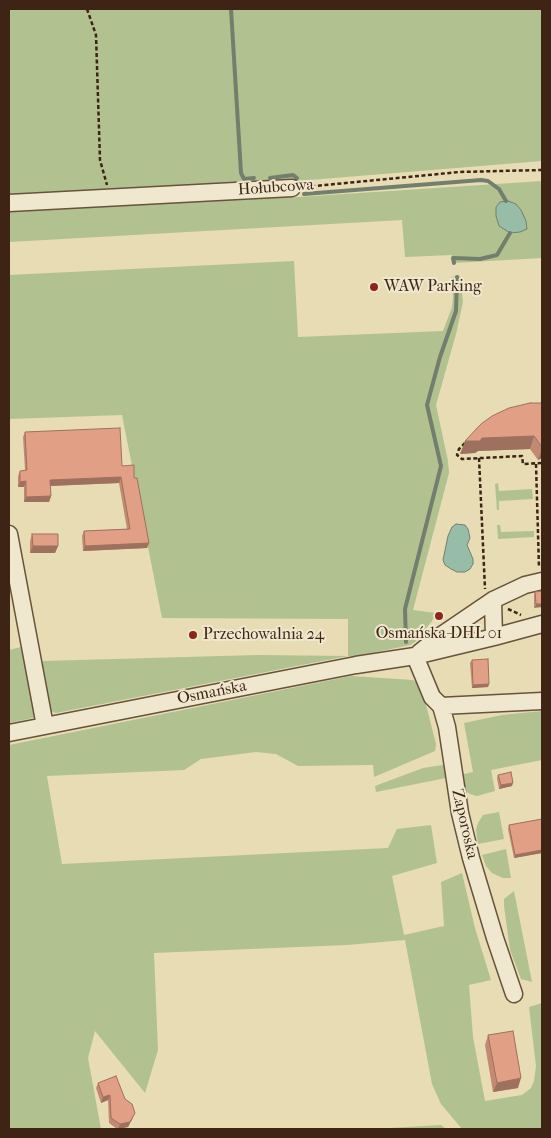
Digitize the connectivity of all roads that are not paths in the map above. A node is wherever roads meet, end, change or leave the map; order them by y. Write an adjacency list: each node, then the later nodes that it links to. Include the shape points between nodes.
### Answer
1 (292, 188): 2 (street, Hołubcowa)
2 (9, 203)
3 (9, 534): 11 (street)
4 (541, 581): 5 (street)
5 (488, 597): 7 (street); 8 (street)
6 (542, 624): 7 (street, Osmańska)
7 (494, 637): 8 (street, Osmańska)
8 (415, 656): 10 (street, Zaporoska, via 432,696); 11 (street, Osmańska)
9 (542, 701): 10 (street)
10 (441, 706): 13 (street, Zaporoska, via 471,858)
11 (45, 726): 12 (street, Osmańska)
12 (9, 733)
13 (514, 994)

